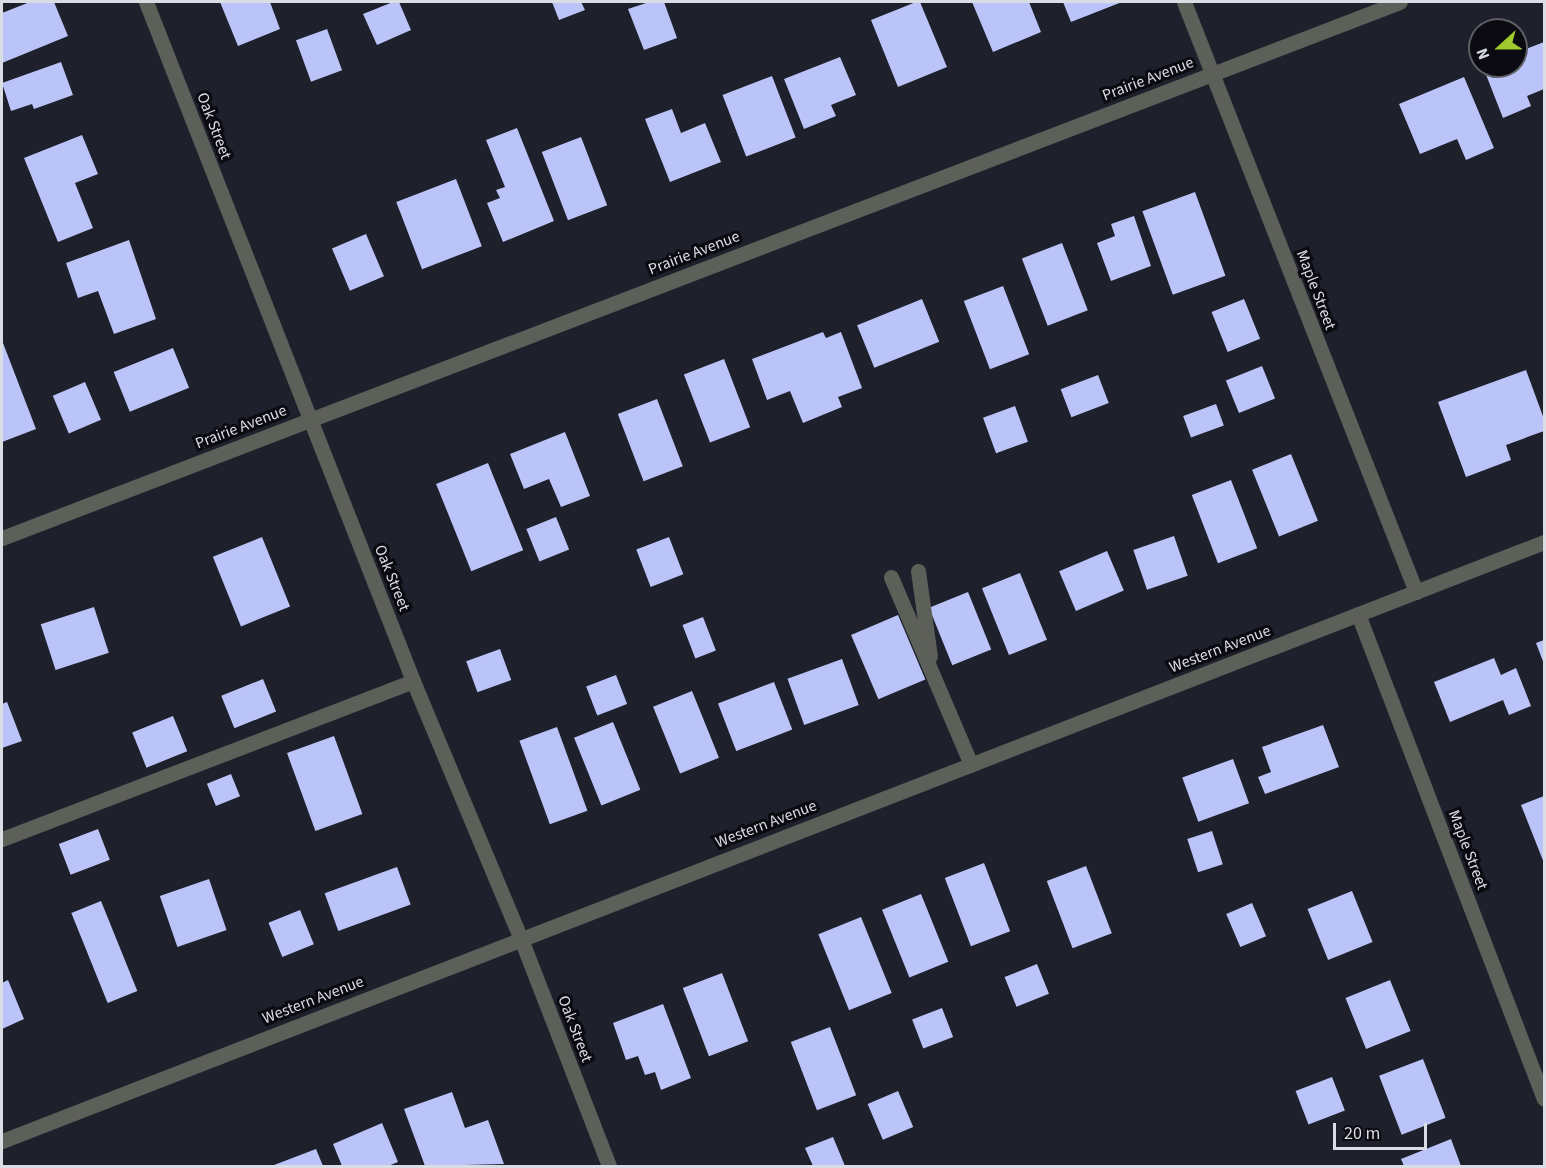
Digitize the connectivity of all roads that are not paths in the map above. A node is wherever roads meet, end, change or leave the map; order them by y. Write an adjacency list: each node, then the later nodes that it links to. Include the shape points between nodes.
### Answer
1 (146, 2): 5 (street, Oak Street)
2 (1184, 2): 4 (street, Maple Street)
3 (1400, 2): 4 (street, Prairie Avenue)
4 (1212, 74): 5 (street, Prairie Avenue); 10 (street, Maple Street)
5 (310, 420): 6 (street, Prairie Avenue); 13 (street, Oak Street)
6 (2, 538)
7 (1545, 542): 10 (street, Western Avenue)
8 (918, 571): 12 (street)
9 (891, 577): 12 (street)
10 (1416, 592): 11 (street, Western Avenue)
11 (1358, 614): 14 (street, Western Avenue); 17 (street, Maple Street)
12 (933, 677): 14 (street)
13 (414, 681): 15 (street); 16 (street, Oak Street)
14 (971, 765): 16 (street, Western Avenue)
15 (2, 839)
16 (521, 939): 18 (street, Western Avenue); 19 (street, Oak Street)
17 (1545, 1099)
18 (2, 1141)
19 (609, 1167)

